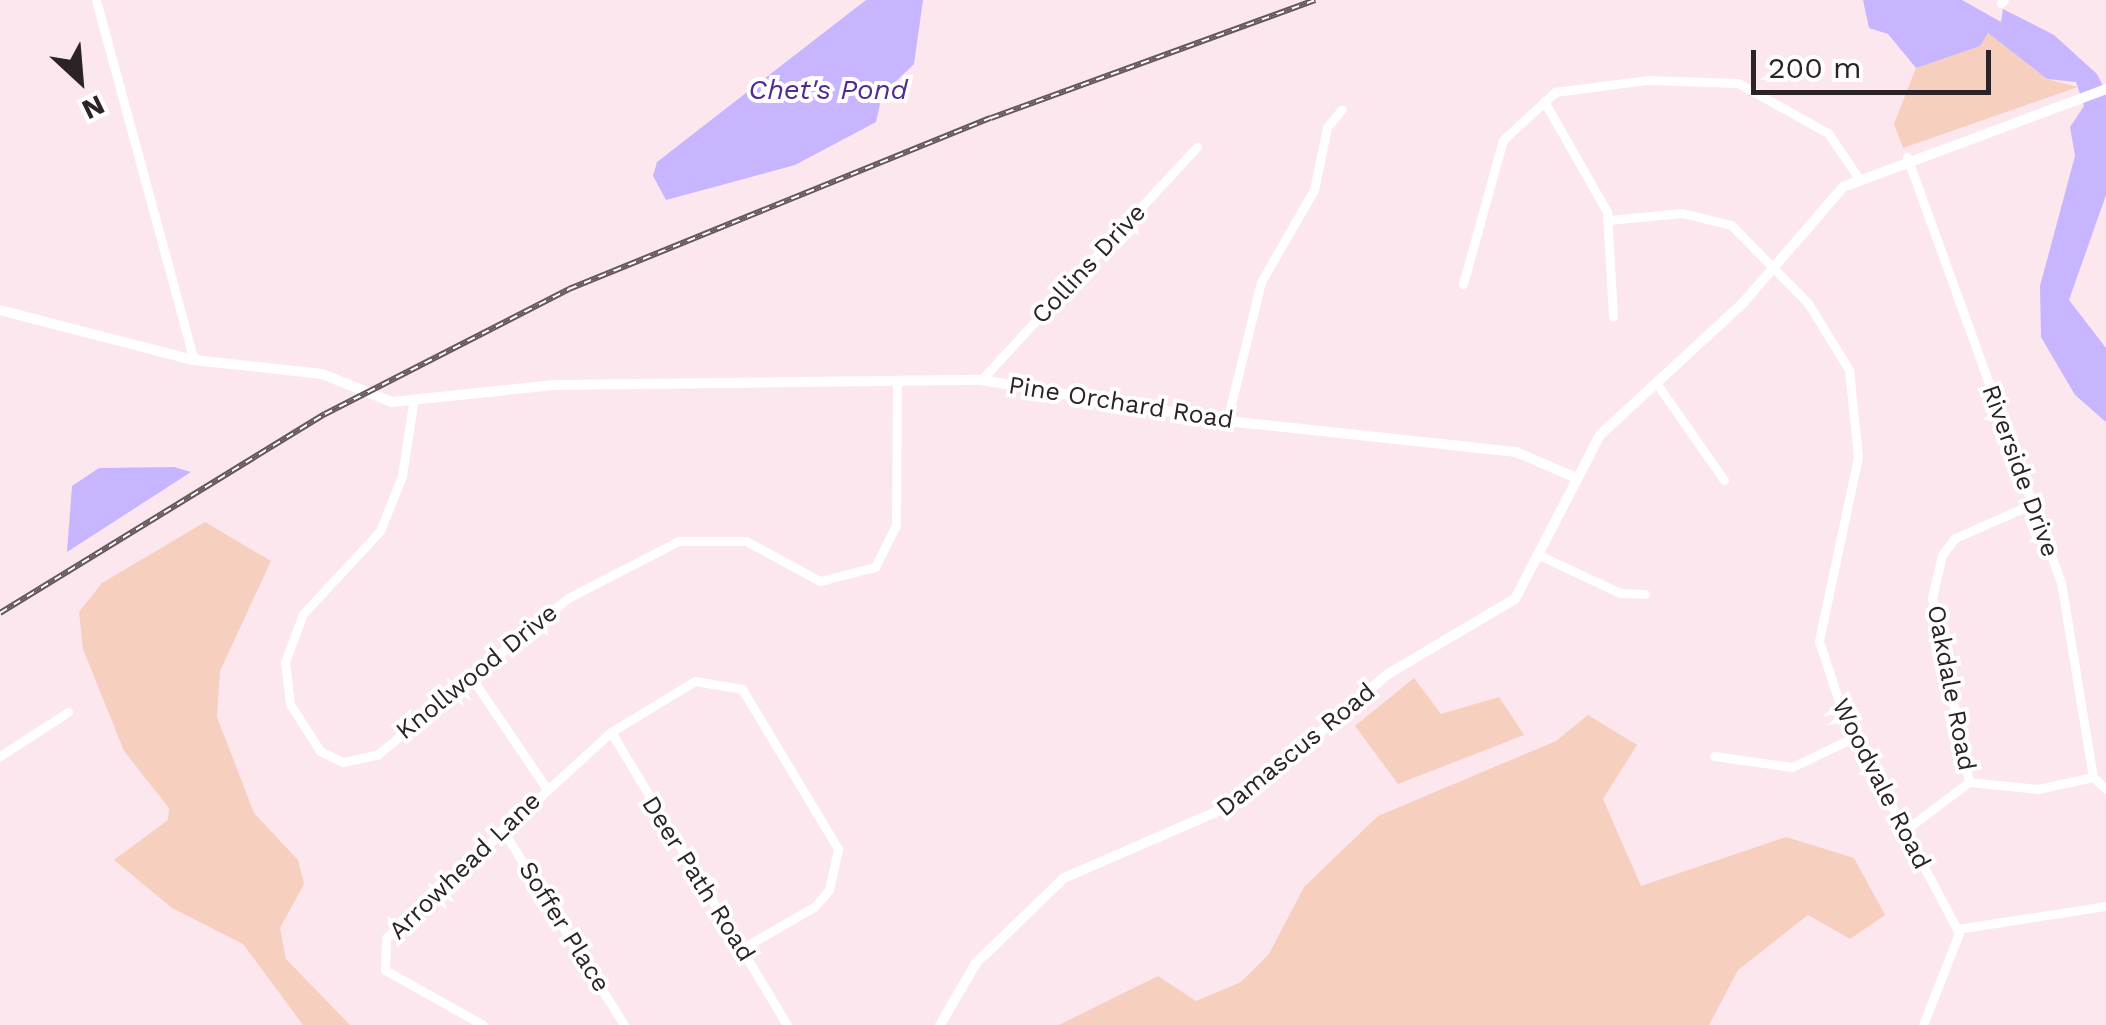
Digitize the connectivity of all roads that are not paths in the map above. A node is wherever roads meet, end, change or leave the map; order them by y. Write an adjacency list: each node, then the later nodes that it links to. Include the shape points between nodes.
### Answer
1 (96, 0): 13 (street)
2 (2106, 89): 6 (street)
3 (1544, 101): 7 (street, via 1592,84 1738,83 1828,133); 8 (street); 10 (street, via 1504,140)
4 (1342, 108): 18 (street, via 1326,127 1314,190 1261,282)
5 (1196, 148): 15 (street, Collins Drive)
6 (1907, 157): 7 (street); 21 (street, Riverside Drive)
7 (1858, 178): 9 (street)
8 (1609, 220): 9 (street, Woodvale Road, via 1706,215 1731,225); 12 (street)
9 (1771, 266): 16 (street); 27 (street, Woodvale Road, via 1839,348 1858,414 1858,456 1819,610 1831,688)
10 (1463, 284)
11 (0, 310): 13 (street, Pine Orchard Road)
12 (1613, 318)
13 (194, 360): 17 (street, Pine Orchard Road, via 344,382 379,400)
14 (897, 380): 15 (street, Pine Orchard Road); 17 (street, Pine Orchard Road, via 554,385); 24 (street, Knollwood Drive, via 896,526 875,567 820,581 746,541 679,541 568,598)
15 (982, 380): 18 (street, Pine Orchard Road)
16 (1656, 384): 19 (street, via 1600,435); 20 (street)
17 (413, 404): 24 (street, Knollwood Drive, via 402,476 380,531 303,614 286,686 320,751 363,761)
18 (1227, 422): 19 (street, Pine Orchard Road, via 1516,452)
19 (1572, 476): 22 (street, Damascus Road)
20 (1724, 480)
21 (2030, 505): 30 (street, Riverside Drive, via 2061,582); 31 (street, Oakdale Road, via 1956,538 1932,598)
22 (1537, 554): 23 (street, via 1620,593); 42 (street, Damascus Road, via 1515,600 1490,621 1388,674 1239,802 1064,878 1028,906 976,963)
23 (1645, 594)
24 (469, 674): 32 (street, Arrowhead Lane)
25 (68, 712): 28 (street)
26 (611, 732): 32 (street); 38 (street, Deer Path Road); 38 (street, via 695,681 730,682 816,801 838,849 829,890)
27 (1855, 737): 29 (street, via 1792,767); 35 (street, Woodvale Road)
28 (0, 756)
29 (1714, 756)
30 (2093, 777): 31 (street, via 2038,789); 33 (street)
31 (1970, 782): 35 (street, Oakdale Road)
32 (547, 789): 34 (street, Arrowhead Lane)
33 (2106, 789)
34 (502, 829): 39 (street, Arrowhead Lane, via 386,938 382,952 385,970); 40 (street, Soffer Place)
35 (1904, 831): 37 (street, Woodvale Road)
36 (2106, 906): 37 (street)
37 (1957, 929): 43 (street)
38 (741, 950): 41 (street, Deer Path Road)
39 (482, 1025)
40 (624, 1025)
41 (787, 1025)
42 (940, 1025)
43 (1923, 1025)

